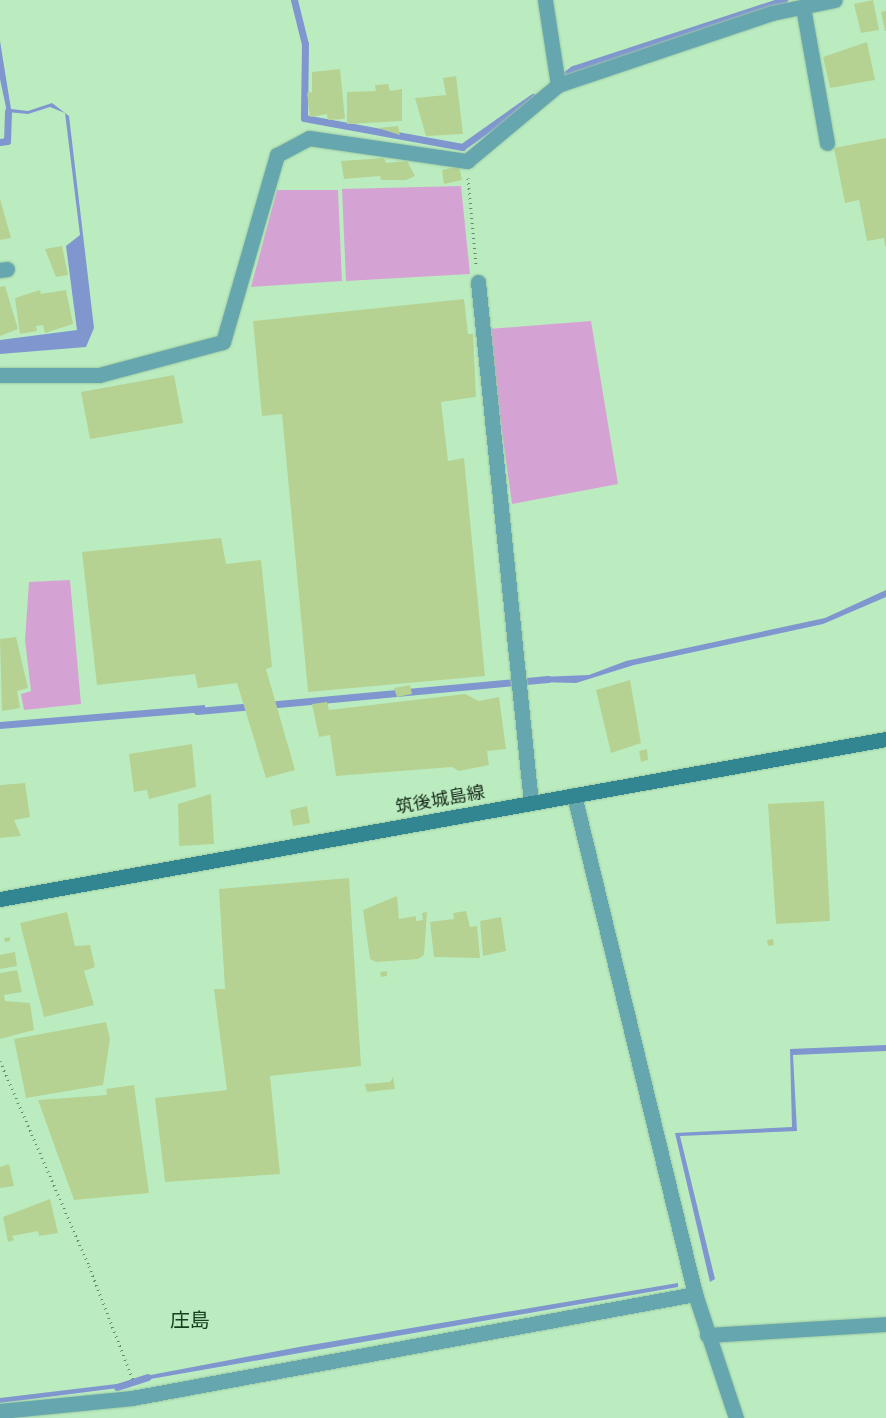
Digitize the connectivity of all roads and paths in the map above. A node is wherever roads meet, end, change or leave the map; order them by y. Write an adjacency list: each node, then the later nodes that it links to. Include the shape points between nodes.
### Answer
1 (546, 0): 4 (street)
2 (835, 0): 3 (street)
3 (802, 7): 4 (street); 5 (street)
4 (558, 86): 6 (street)
5 (827, 142)
6 (467, 161): 7 (path); 8 (street, via 308,138 277,155 223,342 99,375)
7 (478, 282): 11 (street)
8 (0, 375)
9 (886, 739): 10 (main road, 筑後城島線)
10 (574, 795): 11 (main road, 筑後城島線); 14 (street)
11 (531, 803): 12 (main road, 筑後城島線)
12 (0, 899)
13 (0, 1061): 17 (path, via 89,1266)
14 (695, 1294): 16 (street); 17 (street)
15 (886, 1324): 16 (street)
16 (707, 1336): 19 (street)
17 (139, 1397): 18 (street)
18 (0, 1411)
19 (736, 1418)

